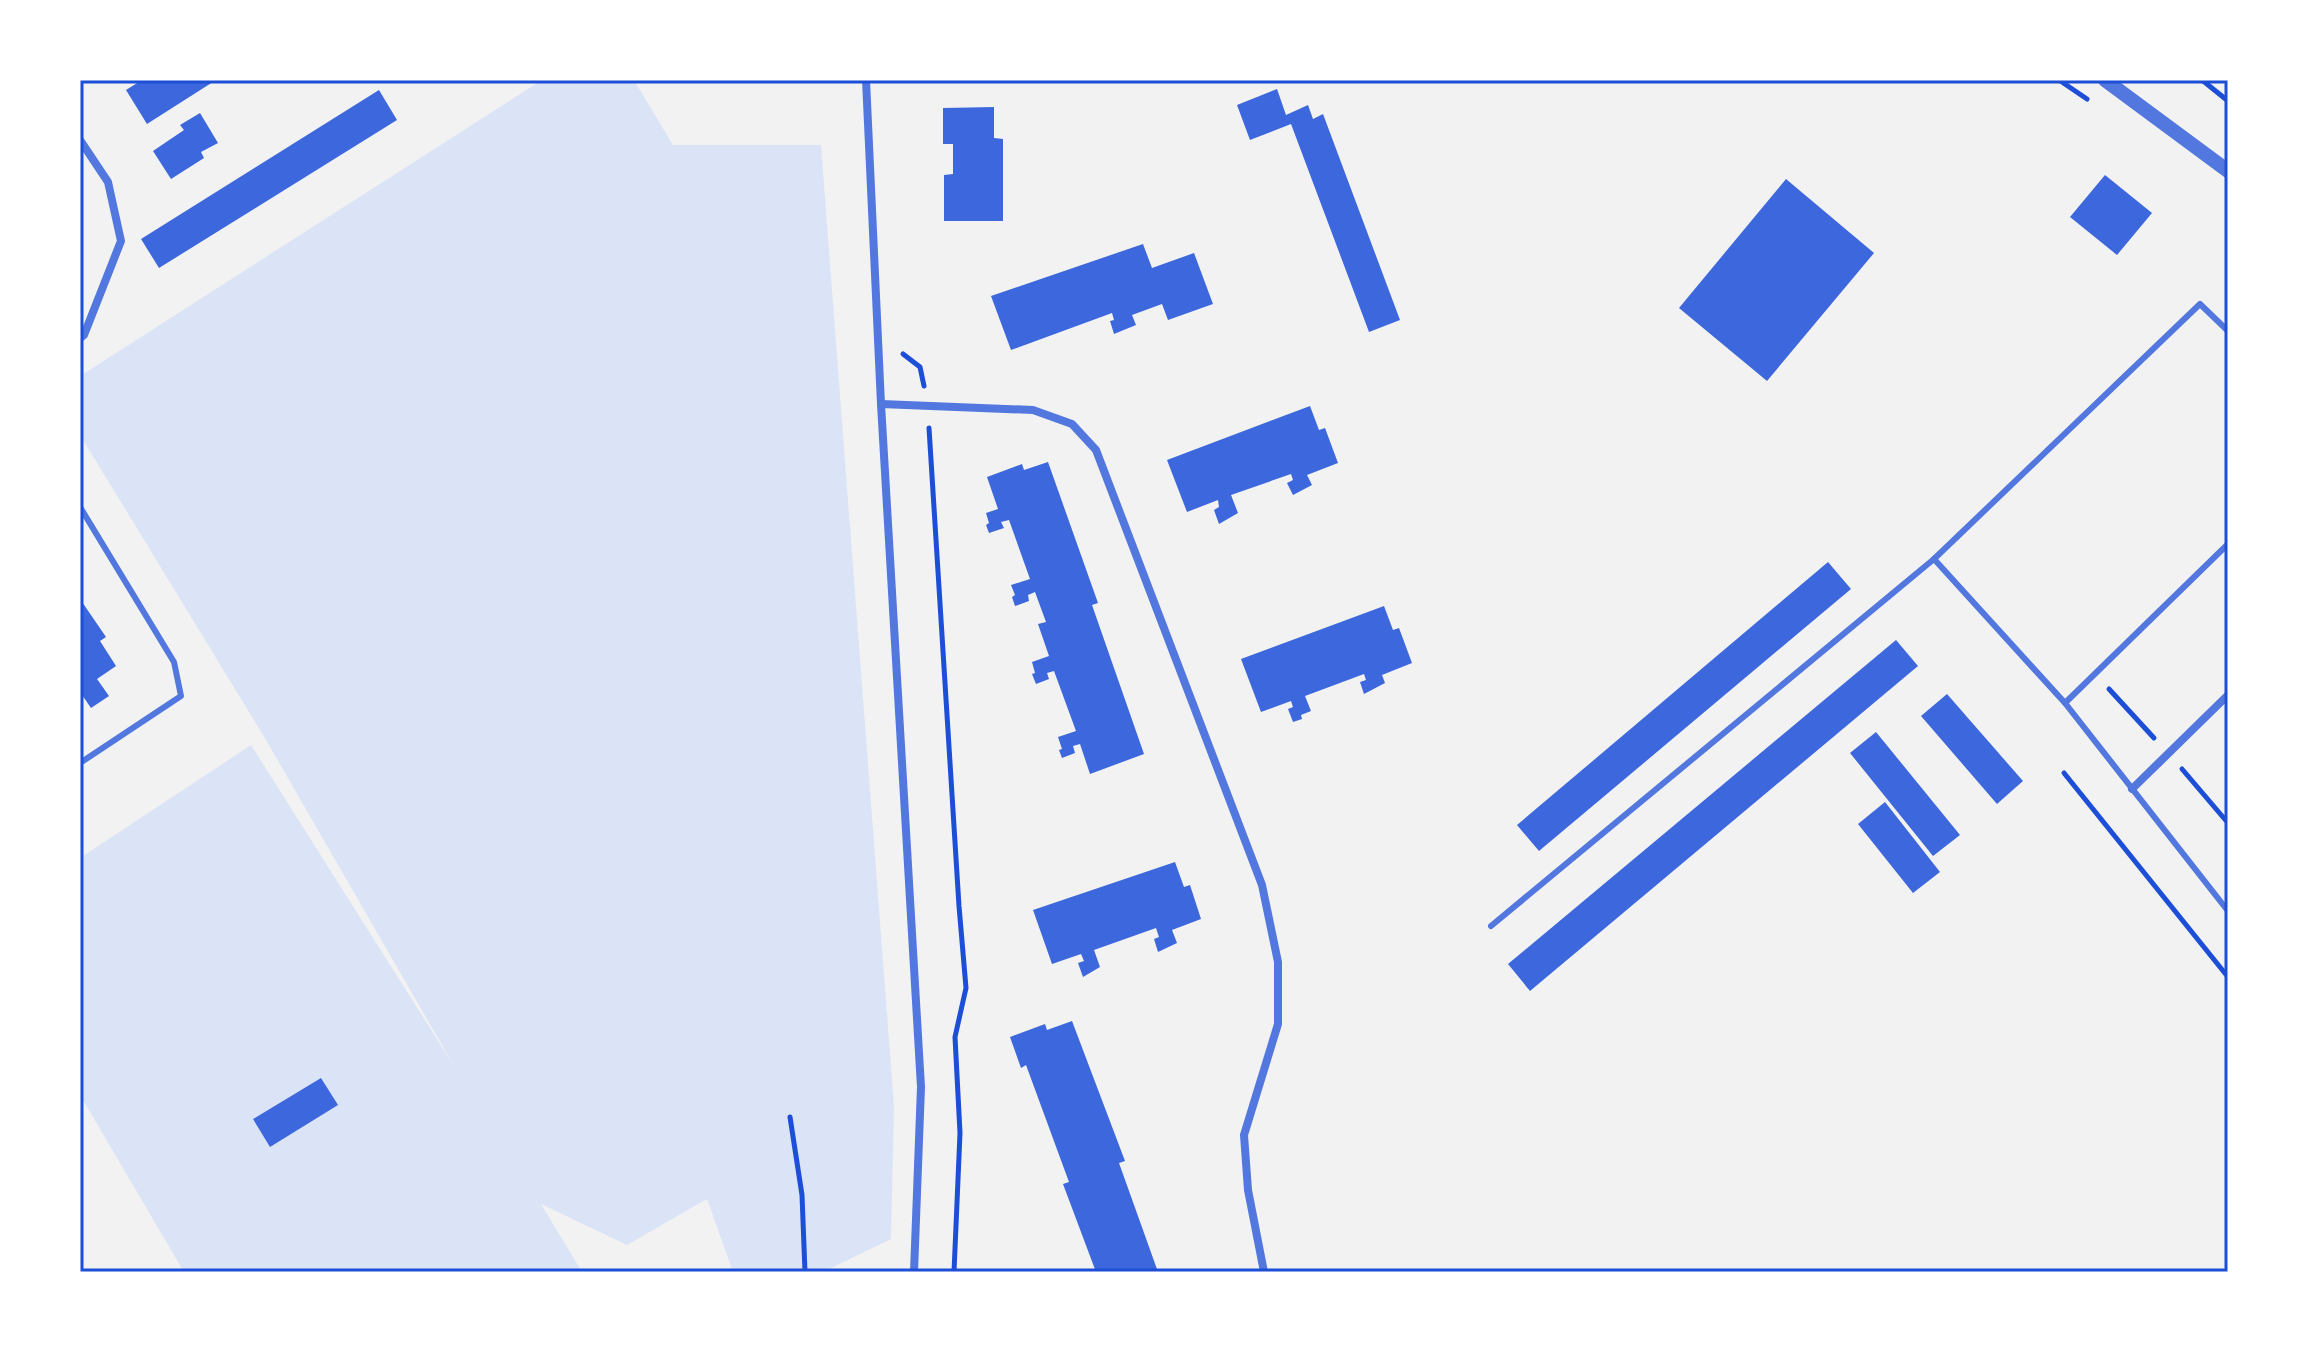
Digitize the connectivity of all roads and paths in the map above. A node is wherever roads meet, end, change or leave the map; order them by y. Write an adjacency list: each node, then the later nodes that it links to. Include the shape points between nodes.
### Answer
1 (866, 80): 9 (street)
2 (2105, 80): 6 (street)
3 (2202, 80): 4 (path)
4 (2228, 101)
5 (80, 140): 8 (street, via 108,182 121,241)
6 (2228, 171)
7 (2228, 331): 13 (lane, via 2200,304)
8 (80, 338)
9 (881, 404): 24 (street, via 921,1087); 26 (street, via 1033,410 1072,424 1096,450 1262,885 1278,962 1278,1024 1244,1135)
10 (929, 419): 25 (path, via 966,988 955,1037 960,1133)
11 (80, 507): 16 (lane, via 174,662 181,696)
12 (2228, 544): 15 (lane)
13 (1934, 559): 15 (lane); 20 (lane)
14 (2228, 695): 18 (street)
15 (2065, 703): 18 (lane)
16 (80, 763)
17 (2064, 773): 21 (path)
18 (2132, 789): 19 (lane)
19 (2228, 911)
20 (1491, 926)
21 (2228, 977)
22 (790, 1117): 23 (path, via 802,1195)
23 (805, 1272)
24 (914, 1272)
25 (954, 1272)
26 (1264, 1272)

